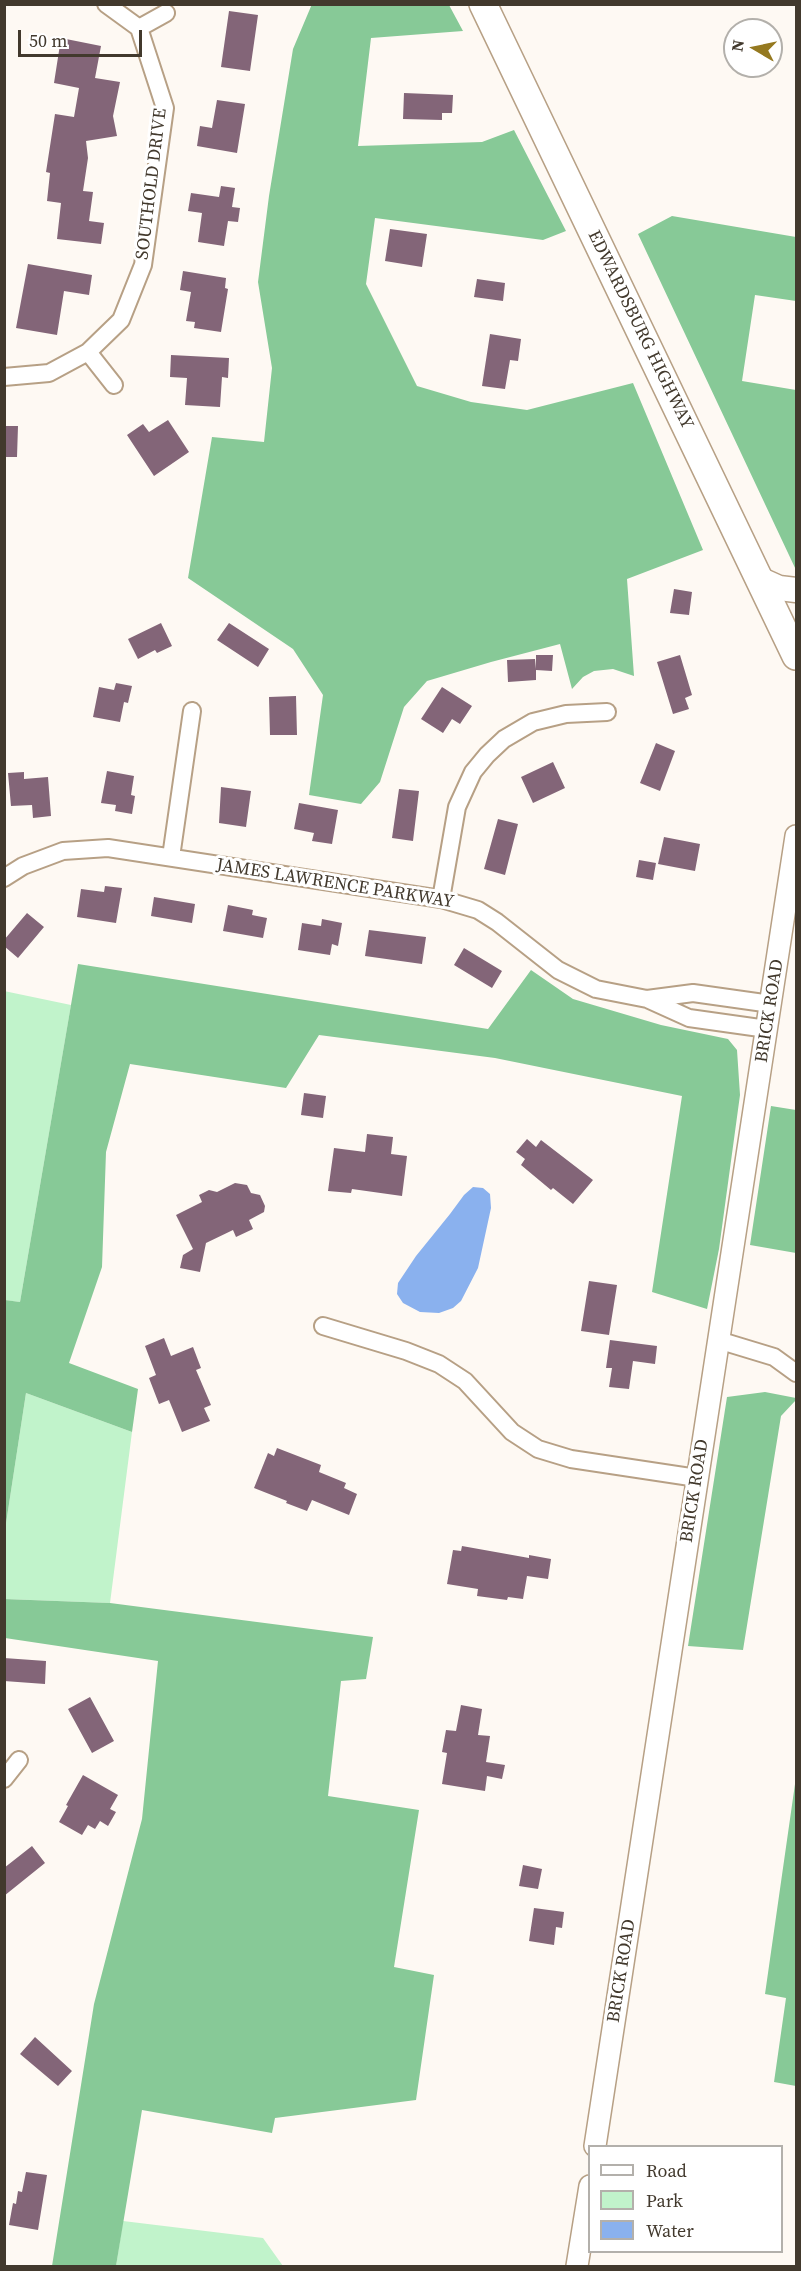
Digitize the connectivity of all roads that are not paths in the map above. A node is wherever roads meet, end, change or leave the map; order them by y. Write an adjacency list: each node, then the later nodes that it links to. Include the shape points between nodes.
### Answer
1 (106, 4): 4 (street)
2 (483, 4): 8 (main road, EDWARDSBURG HIGHWAY)
3 (166, 13): 4 (street)
4 (139, 28): 5 (street, SOUTHOLD DRIVE, via 165,108 142,265 121,320)
5 (88, 352): 6 (street, SOUTHOLD DRIVE, via 49,373); 7 (street)
6 (4, 377)
7 (114, 385)
8 (759, 579): 9 (main road); 10 (main road, EDWARDSBURG HIGHWAY)
9 (796, 590)
10 (796, 656)
11 (192, 711): 14 (street)
12 (607, 712): 16 (street, via 566,714 533,722 487,754 473,772 457,807)
13 (796, 836): 18 (street, BRICK ROAD)
14 (171, 857): 15 (street, JAMES LAWRENCE PARKWAY, via 85,848 42,857); 16 (street, JAMES LAWRENCE PARKWAY)
15 (6, 874)
16 (441, 899): 17 (street, JAMES LAWRENCE PARKWAY, via 478,910 578,981 596,989)
17 (647, 999): 18 (street, JAMES LAWRENCE PARKWAY, via 693,993); 19 (street, JAMES LAWRENCE PARKWAY, via 689,1018)
18 (771, 1004): 19 (street, BRICK ROAD)
19 (767, 1029): 21 (street, BRICK ROAD)
20 (323, 1326): 23 (street, via 439,1364 465,1381 512,1431 538,1449 571,1459)
21 (718, 1340): 22 (street, via 774,1357); 23 (street, BRICK ROAD)
22 (796, 1373)
23 (697, 1478): 26 (street, BRICK ROAD)
24 (19, 1760): 25 (street)
25 (4, 1779)
26 (596, 2145)
27 (588, 2198): 28 (street)
28 (577, 2266)

